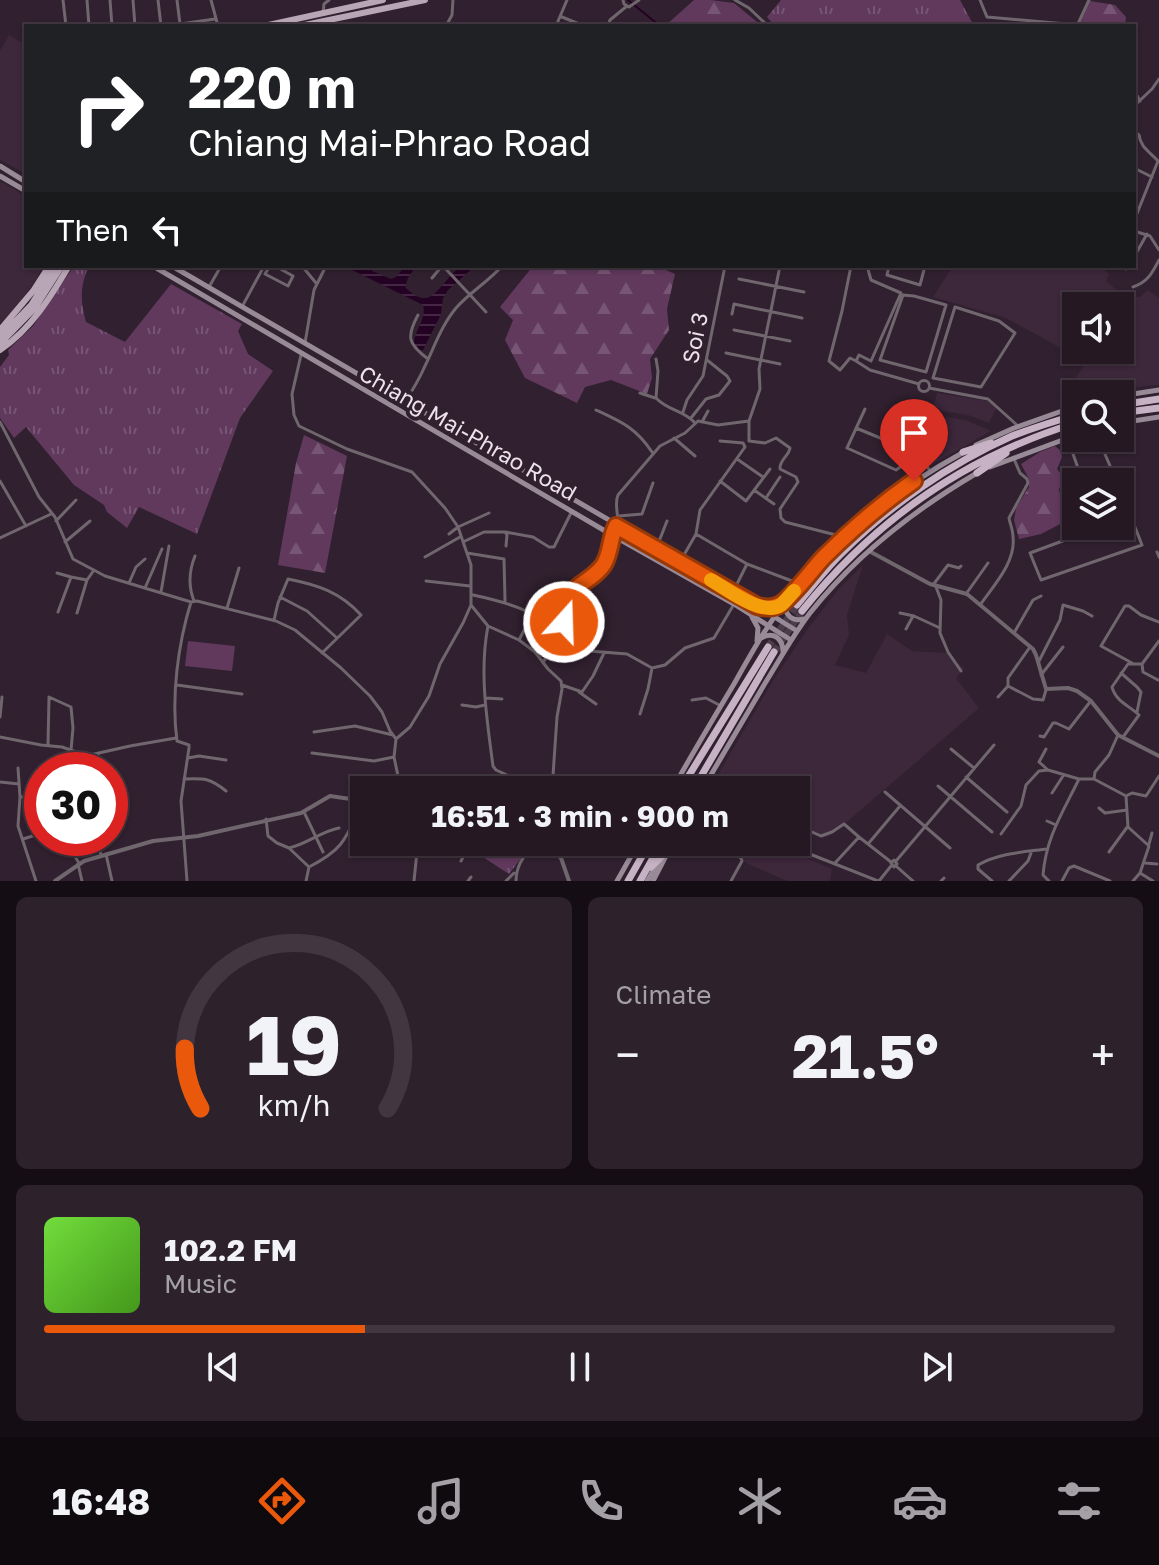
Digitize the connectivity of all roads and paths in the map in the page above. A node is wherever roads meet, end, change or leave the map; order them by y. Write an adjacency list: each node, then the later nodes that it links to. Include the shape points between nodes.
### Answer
1 (63, 0): 21 (street)
2 (87, 0): 22 (street)
3 (110, 0): 23 (street)
4 (133, 0): 24 (street)
5 (158, 0): 25 (street)
6 (177, 0): 26 (street)
7 (211, 0): 20 (street)
8 (329, 0): 18 (street)
9 (383, 0): 18 (main road)
10 (425, 0): 30 (main road)
11 (453, 0): 31 (street)
12 (567, 0): 19 (street)
13 (623, 0): 17 (street)
14 (735, 0): 35 (street)
15 (980, 0): 36 (street, via 987,17)
16 (1089, 0): 37 (street)
17 (633, 4): 34 (street)
18 (323, 13): 29 (main road)
19 (560, 16): 32 (street); 33 (street)
20 (215, 19): 27 (street); 28 (street)
21 (66, 24)
22 (89, 24)
23 (112, 24)
24 (135, 24)
25 (161, 24)
26 (180, 24)
27 (186, 24)
28 (217, 24)
29 (273, 24)
30 (310, 24)
31 (447, 24)
32 (557, 24)
33 (579, 24)
34 (609, 24)
35 (766, 24)
36 (1058, 24)
37 (1079, 24)
38 (1159, 79): 40 (street)
39 (1136, 94): 40 (street)
40 (1140, 101): 41 (street)
41 (1136, 104)
42 (1136, 133): 46 (street, via 1158,161)
43 (0, 166): 47 (main road)
44 (1136, 169): 46 (street)
45 (0, 176): 48 (main road)
46 (1152, 177): 49 (street)
47 (24, 181)
48 (24, 190)
49 (1136, 215)
50 (1136, 231): 51 (street)
51 (1147, 234): 52 (street); 53 (street)
52 (1159, 250)
53 (1136, 253)
54 (1159, 260): 81 (street, via 1151,275)
55 (48, 268): 90 (main road)
56 (58, 268): 92 (main road)
57 (58, 268): 95 (main road, via 35,308)
58 (68, 268): 97 (main road, via 30,324)
59 (156, 268): 99 (main road, Chiang Mai-Phrao Road)
60 (176, 268): 80 (main road, Chiang Mai-Phrao Road)
61 (220, 268): 80 (street)
62 (266, 268): 75 (street)
63 (279, 268): 75 (street, via 293,276 288,286)
64 (304, 268): 78 (street)
65 (325, 268): 78 (street)
66 (440, 268): 76 (street)
67 (445, 268): 83 (street)
68 (500, 268): 83 (street)
69 (725, 268): 102 (street, Soi 3)
70 (780, 268): 79 (street)
71 (851, 268): 104 (street, via 829,361 840,370 850,358)
72 (868, 268): 104 (street, via 871,280 901,293 871,361 859,355)
73 (889, 268): 74 (street, via 887,275 920,285)
74 (924, 268)
75 (263, 273): 84 (street)
76 (432, 278)
77 (739, 279): 79 (street)
78 (316, 283): 96 (street)
79 (776, 286): 82 (street); 85 (street)
80 (209, 287): 84 (main road, Chiang Mai-Phrao Road)
81 (1133, 287)
82 (804, 292)
83 (470, 294): 86 (street); 100 (street, via 445,324)
84 (241, 307): 96 (main road, Chiang Mai-Phrao Road)
85 (771, 311): 87 (street, via 734,304); 89 (street); 93 (street)
86 (486, 312)
87 (732, 314)
88 (418, 315): 100 (street, via 410,339)
89 (802, 318)
90 (0, 330)
91 (734, 330): 93 (street)
92 (0, 337)
93 (765, 337): 94 (street); 103 (street)
94 (790, 341)
95 (0, 344)
96 (305, 345): 99 (main road); 118 (main road, Chiang Mai-Phrao Road)
97 (0, 350)
98 (726, 353): 103 (street)
99 (301, 354): 167 (main road, Chiang Mai-Phrao Road); 177 (street, via 292,394 299,426 412,472)
100 (428, 359): 118 (street)
101 (656, 359): 116 (street)
102 (707, 360): 126 (street, Soi 3); 130 (street, via 730,381)
103 (760, 360): 106 (street); 133 (street, via 759,393)
104 (856, 361): 107 (street)
105 (889, 362): 105 (street, via 880,360 903,295 946,305 926,372); 107 (street)
106 (780, 364)
107 (885, 375): 109 (street)
108 (953, 382): 110 (street); 110 (street, via 933,378 955,307 1014,330 981,387); 114 (street)
109 (919, 384): 111 (street, via 926,381); 111 (street, via 922,392)
110 (958, 384): 114 (street)
111 (929, 388): 114 (street)
112 (1159, 390): 115 (main road)
113 (640, 393): 116 (street)
114 (954, 394): 138 (street, via 988,399)
115 (1134, 394)
116 (656, 395): 126 (street, via 672,410)
117 (1159, 399): 119 (highway)
118 (405, 403): 176 (main road, Chiang Mai-Phrao Road)
119 (1134, 403)
120 (1159, 408): 125 (highway)
121 (865, 409): 139 (street)
122 (596, 410): 150 (street, via 630,427)
123 (708, 411): 136 (street)
124 (1062, 411): 138 (main road)
125 (1134, 411)
126 (683, 412): 130 (street)
127 (892, 415): 143 (street)
128 (914, 416): 147 (street)
129 (1159, 417): 134 (main road)
130 (691, 418): 137 (street)
131 (937, 418): 148 (street, via 924,443)
132 (1062, 420): 141 (highway)
133 (749, 421): 136 (street); 185 (street, via 749,441 776,438 790,448 780,469 798,482 780,509 781,518)
134 (1134, 421)
135 (0, 422): 169 (street)
136 (702, 422): 137 (street)
137 (695, 423): 142 (street)
138 (1018, 426): 149 (main road)
139 (856, 428): 143 (street); 151 (street, via 847,448 896,470)
140 (1062, 428): 146 (highway)
141 (1012, 436): 149 (highway); 226 (highway, via 903,501 839,556)
142 (674, 438): 150 (street); 152 (street)
143 (882, 439): 147 (street)
144 (1062, 439): 153 (main road)
145 (720, 441): 154 (street, via 744,443)
146 (1021, 443): 157 (highway); 226 (highway, via 986,458 907,507 865,542)
147 (900, 447): 148 (street)
148 (911, 451): 151 (street)
149 (963, 452): 156 (main road)
150 (653, 453): 170 (street, via 618,495)
151 (919, 454): 156 (street)
152 (695, 456)
153 (1014, 457): 157 (main road); 223 (street, via 1027,487 1009,518 1013,542 1008,563)
154 (736, 458): 158 (street); 161 (street)
155 (770, 469): 158 (street)
156 (930, 471): 185 (main road)
157 (977, 473): 192 (main road)
158 (763, 477): 163 (street)
159 (780, 477): 164 (street)
160 (0, 481): 175 (street)
161 (720, 481): 163 (street, via 746,501); 181 (street, via 700,510)
162 (653, 483): 170 (street, via 642,514)
163 (754, 490): 164 (street)
164 (766, 498): 166 (street)
165 (76, 500): 171 (street)
166 (774, 504)
167 (572, 511): 179 (street, via 554,547); 182 (main road, Chiang Mai-Phrao Road)
168 (489, 513): 177 (street)
169 (52, 514): 171 (street); 175 (street)
170 (619, 516): 176 (street)
171 (56, 521): 187 (street)
172 (90, 521): 187 (street)
173 (667, 521): 191 (street)
174 (1134, 523): 186 (street, via 1140,547 1041,580 1030,553)
175 (26, 526): 183 (street)
176 (616, 526): 182 (main road); 191 (main road, Chiang Mai-Phrao Road)
177 (458, 527): 180 (street); 184 (street)
178 (0, 530): 183 (street)
179 (505, 532): 184 (street); 189 (street)
180 (449, 534)
181 (696, 534): 197 (street); 199 (street)
182 (612, 535): 221 (main road, Chiang Mai-Phrao Road); 242 (street, via 604,564 560,608)
183 (2, 537)
184 (462, 539): 193 (street); 195 (street)
185 (843, 539): 208 (main road)
186 (1065, 540)
187 (65, 542): 202 (street, via 73,559)
188 (169, 546): 213 (street)
189 (506, 546)
190 (162, 549): 211 (street)
191 (656, 549): 197 (main road, Chiang Mai-Phrao Road)
192 (868, 551): 210 (street); 226 (main road)
193 (467, 553): 209 (street); 219 (street, via 504,559)
194 (195, 556): 220 (street)
195 (425, 557)
196 (145, 559): 207 (street)
197 (682, 559): 212 (main road, Chiang Mai-Phrao Road)
198 (988, 563): 214 (street)
199 (747, 564): 208 (street); 212 (street)
200 (961, 566): 210 (street, via 948,565)
201 (239, 568): 225 (street)
202 (94, 570): 205 (street); 207 (street)
203 (57, 573): 204 (street)
204 (71, 577): 205 (street); 227 (street)
205 (87, 580): 228 (street)
206 (426, 581): 209 (street)
207 (129, 583): 211 (street)
208 (800, 584): 218 (main road)
209 (471, 586): 215 (street)
210 (935, 586): 214 (street); 239 (street, via 941,600)
211 (145, 588): 213 (street)
212 (734, 589): 224 (main road, Chiang Mai-Phrao Road)
213 (161, 592): 220 (street)
214 (966, 594): 223 (street)
215 (471, 595): 219 (street); 222 (street)
216 (1041, 596): 243 (street, via 1033,600)
217 (280, 597): 235 (street); 244 (street, via 307,611); 244 (street, via 288,579 336,594 361,615)
218 (788, 598): 224 (main road, via 773,608); 226 (main road, via 788,616 798,620); 234 (main road)
219 (505, 601): 229 (street)
220 (192, 602): 225 (street); 265 (street, via 182,634)
221 (734, 604): 231 (main road, Chiang Mai-Phrao Road); 260 (street, via 714,638)
222 (471, 605): 237 (street); 290 (street, via 429,696)
223 (980, 605): 243 (street)
224 (757, 606): 234 (main road, Chiang Mai-Phrao Road)
225 (227, 608): 235 (street)
226 (802, 611): 241 (main road)
227 (58, 612)
228 (77, 613)
229 (533, 613): 242 (street); 247 (street)
230 (900, 613): 232 (street)
231 (749, 614): 238 (main road, Chiang Mai-Phrao Road); 250 (main road, via 759,630)
232 (913, 616): 239 (street); 240 (street)
233 (1092, 616): 257 (street, via 1063,605)
234 (774, 617): 238 (main road); 241 (main road, Chiang Mai-Phrao Road)
235 (274, 620): 254 (street)
236 (1159, 622): 258 (street, via 1125,606 1101,646)
237 (488, 626): 247 (street); 273 (street)
238 (769, 626): 246 (main road); 248 (main road, Chiang Mai-Phrao Road)
239 (940, 628): 261 (street)
240 (906, 629)
241 (797, 631): 248 (main road)
242 (560, 632): 245 (street)
243 (1014, 633): 251 (street)
244 (337, 638): 254 (street)
245 (556, 639): 255 (street, via 577,650); 256 (street)
246 (760, 639): 250 (main road); 253 (main road, via 777,637 782,642)
247 (519, 640): 256 (street)
248 (791, 640): 253 (main road)
249 (1159, 641): 259 (street)
250 (756, 645): 280 (main road)
251 (1030, 647): 257 (street); 267 (street)
252 (1063, 647): 263 (street)
253 (775, 651): 310 (highway); 311 (highway); 312 (main road)
254 (322, 653): 285 (street, via 370,696)
255 (604, 653): 260 (street, via 627,654); 269 (street, via 588,686)
256 (543, 662): 266 (street)
257 (1038, 662): 263 (street)
258 (1134, 664): 259 (street); 262 (street)
259 (1142, 664): 264 (street, via 1143,672)
260 (652, 668): 282 (street)
261 (961, 671)
262 (1121, 673): 281 (street, via 1141,692); 281 (street, via 1114,692)
263 (1041, 675): 268 (street)
264 (1158, 680)
265 (177, 685): 270 (street); 289 (street)
266 (562, 685): 269 (street); 308 (street)
267 (1008, 686): 268 (street, via 1043,700); 272 (street)
268 (1046, 689): 276 (street, via 1068,688)
269 (579, 692): 277 (street)
270 (242, 694)
271 (2, 697): 283 (street)
272 (998, 697)
273 (485, 698): 274 (street); 279 (street)
274 (502, 699)
275 (692, 700): 280 (street, via 706,698)
276 (1091, 701): 286 (street, via 1069,729 1053,723); 287 (street)
277 (596, 704)
278 (462, 705): 279 (street)
279 (485, 705): 307 (street, via 493,766)
280 (721, 706): 309 (main road)
281 (1137, 712): 287 (street)
282 (640, 714)
283 (0, 717)
284 (314, 732): 285 (street, via 355,726)
285 (393, 735): 290 (street)
286 (1040, 736)
287 (1120, 736): 299 (street); 318 (street)
288 (0, 737): 292 (street)
289 (176, 738): 297 (street); 301 (street, via 189,745)
290 (396, 739): 300 (street)
291 (994, 745): 304 (street)
292 (48, 746): 295 (street); 295 (street, via 49,697 71,707)
293 (951, 749): 304 (street)
294 (1046, 749): 305 (street, via 1039,762)
295 (71, 750): 296 (street)
296 (75, 752)
297 (106, 752)
298 (312, 753): 300 (street, via 374,761)
299 (1159, 756)
300 (394, 757): 306 (street)
301 (188, 758): 302 (street); 316 (street)
302 (226, 760)
303 (18, 768): 320 (street)
304 (974, 768): 315 (street)
305 (1048, 770): 313 (street); 345 (street, via 1039,771 1026,785 1021,806)
306 (398, 776)
307 (507, 776)
308 (553, 776)
309 (680, 776)
310 (690, 776)
311 (701, 776)
312 (709, 776)
313 (1063, 776): 317 (street); 324 (street)
314 (1159, 776): 325 (street, via 1146,796)
315 (966, 777): 328 (street); 334 (street)
316 (184, 779): 322 (street, via 205,778); 348 (street)
317 (1079, 779): 318 (street); 337 (street)
318 (1094, 779): 325 (street)
319 (0, 782): 320 (street)
320 (19, 784): 326 (street)
321 (938, 786): 328 (street)
322 (226, 791)
323 (885, 792): 330 (street)
324 (1052, 793)
325 (1126, 796): 332 (street)
326 (20, 797): 327 (street); 350 (street)
327 (24, 797)
328 (950, 797): 339 (street); 343 (street)
329 (350, 799): 333 (street, via 330,796)
330 (900, 806): 339 (street); 351 (street)
331 (1099, 808): 332 (street, via 1105,813)
332 (1127, 810): 338 (street)
333 (304, 812): 335 (street); 349 (street)
334 (1007, 812)
335 (266, 819): 348 (street); 354 (street, via 268,836)
336 (1047, 821): 337 (street)
337 (1056, 825): 356 (street)
338 (1128, 826): 352 (street); 359 (street)
339 (925, 827): 355 (street); 380 (street)
340 (339, 828): 349 (street)
341 (350, 830): 382 (street, via 330,856)
342 (810, 831): 346 (street, via 821,836 844,824)
343 (992, 832)
344 (1152, 833): 352 (street)
345 (1001, 834)
346 (859, 837): 351 (street); 379 (street)
347 (24, 838): 350 (street)
348 (184, 838): 353 (street); 390 (street)
349 (316, 838): 354 (street); 358 (street)
350 (21, 839): 386 (street)
351 (868, 844): 380 (street)
352 (1149, 846): 377 (street)
353 (128, 848)
354 (289, 848): 382 (street)
355 (950, 848)
356 (1047, 849): 357 (street); 403 (street, via 1043,875)
357 (1032, 851): 401 (street, via 978,865); 402 (street)
358 (323, 852)
359 (1109, 852)
360 (810, 854): 379 (street)
361 (75, 856): 378 (street)
362 (100, 856): 378 (street)
363 (103, 856): 389 (street)
364 (417, 856): 392 (street)
365 (464, 856): 375 (street)
366 (524, 856): 383 (street)
367 (559, 856): 395 (street)
368 (633, 856): 396 (main road)
369 (640, 856): 376 (highway)
370 (642, 856): 376 (highway)
371 (656, 856): 385 (highway)
372 (662, 856): 385 (main road)
373 (663, 856): 385 (highway)
374 (738, 856): 398 (street, via 742,861)
375 (461, 861)
376 (639, 862): 397 (highway)
377 (1144, 863): 381 (street); 384 (street)
378 (79, 864): 387 (street); 388 (street)
379 (835, 864): 399 (street)
380 (894, 864): 399 (street); 400 (street)
381 (1157, 864)
382 (309, 867): 391 (street)
383 (516, 872): 393 (street); 394 (street)
384 (1140, 873): 406 (street); 407 (street)
385 (645, 880)
386 (36, 881)
387 (55, 881)
388 (82, 881)
389 (112, 881)
390 (187, 881)
391 (306, 881)
392 (414, 881)
393 (506, 881)
394 (516, 881)
395 (569, 881)
396 (618, 881)
397 (628, 881)
398 (731, 881)
399 (878, 881)
400 (913, 881)
401 (992, 881)
402 (1009, 881)
403 (1049, 881)
404 (1062, 881): 405 (street, via 1074,866)
405 (1110, 881)
406 (1133, 881)
407 (1153, 881)

